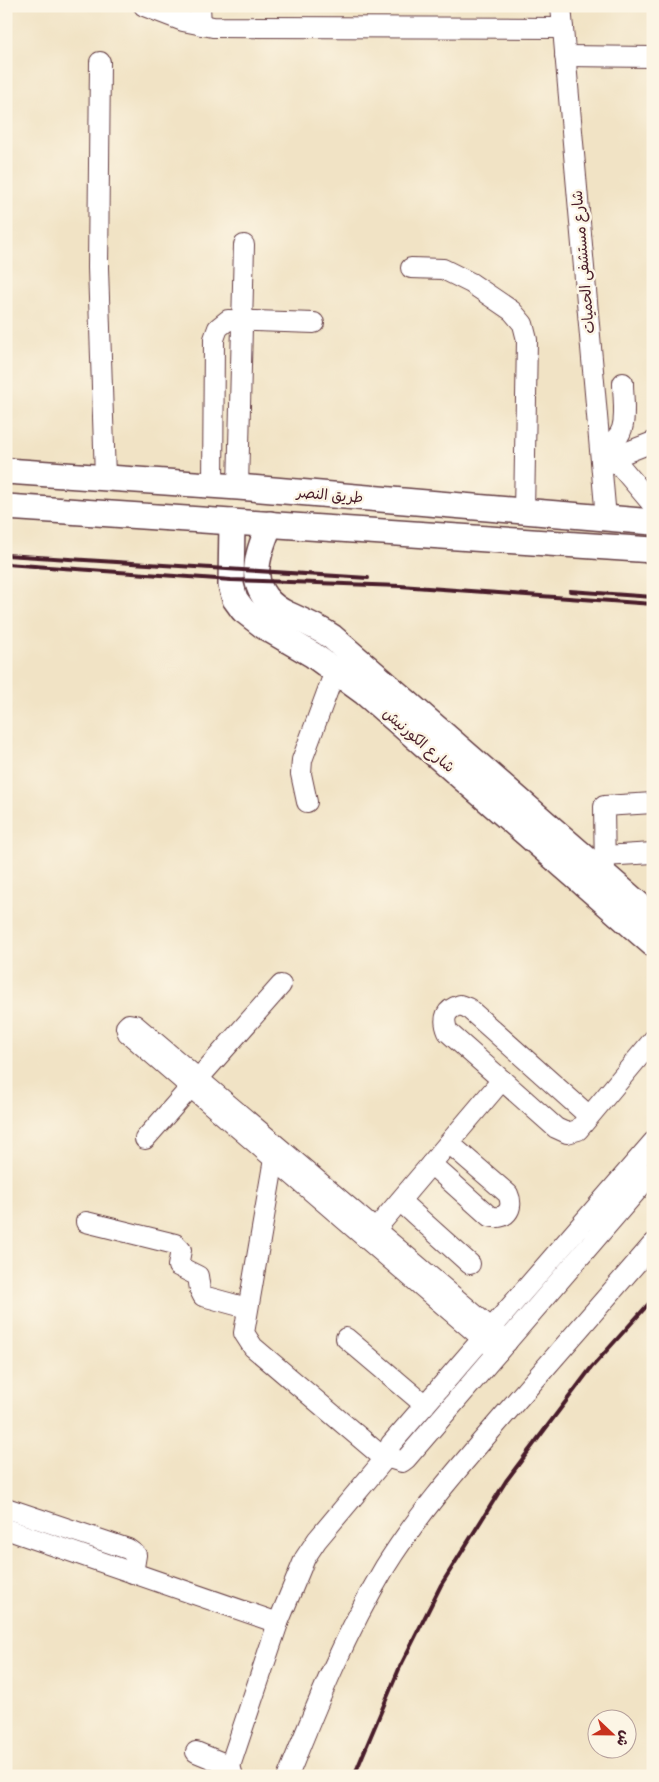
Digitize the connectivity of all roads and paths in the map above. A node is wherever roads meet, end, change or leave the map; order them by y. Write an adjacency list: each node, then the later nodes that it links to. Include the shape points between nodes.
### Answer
1 (144, 6): 3 (street, via 168,16)
2 (561, 6): 4 (street, شارع مستشفى الحميات)
3 (200, 16): 4 (street, via 213,27)
4 (563, 28): 5 (street, شارع مستشفى الحميات)
5 (565, 56): 6 (street); 14 (street, شارع مستشفى الحميات)
6 (653, 57)
7 (100, 62): 16 (street, via 98,268)
8 (244, 245): 10 (street)
9 (411, 268): 21 (street, via 443,269 458,275 512,311 523,324 527,340)
10 (242, 320): 11 (street); 17 (street, via 228,320 218,328 214,339); 18 (street)
11 (314, 323)
12 (623, 383): 14 (street, via 624,429)
13 (653, 442): 14 (street)
14 (604, 451): 19 (street); 22 (street, شارع مستشفى الحميات)
15 (6, 471): 16 (main road, طريق النصر)
16 (105, 477): 17 (main road, طريق النصر)
17 (212, 485): 18 (main road, طريق النصر)
18 (238, 487): 21 (main road, طريق النصر)
19 (653, 505)
20 (6, 507): 23 (main road)
21 (524, 512): 22 (main road, طريق النصر)
22 (606, 518): 24 (main road, طريق النصر)
23 (232, 522): 25 (main road); 27 (main road, شارع الكورنيش, via 231,585 239,604 265,627 313,655)
24 (653, 522)
25 (270, 524): 26 (main road); 27 (main road, شارع الكورنيش, via 255,570 259,585 278,609 323,630)
26 (653, 550)
27 (343, 662): 28 (street, via 302,760 301,774); 31 (main road, شارع الكورنيش); 33 (main road, شارع الكورنيش, via 365,693)
28 (307, 802)
29 (653, 804): 31 (street, via 604,806)
30 (653, 853): 31 (street)
31 (605, 866): 32 (main road, شارع الكورنيش)
32 (653, 917)
33 (653, 944)
34 (281, 985): 39 (street)
35 (653, 1040): 40 (street)
36 (508, 1044): 37 (street); 38 (street); 38 (street, via 460,1004 446,1014 444,1024 448,1032)
37 (528, 1061): 38 (street); 40 (street)
38 (499, 1077): 40 (street, via 561,1132 578,1130); 43 (street)
39 (195, 1083): 41 (street); 44 (street)
40 (589, 1116)
41 (145, 1139)
42 (653, 1142): 46 (street)
43 (449, 1143): 45 (street); 45 (street, via 508,1194 512,1202 505,1216 489,1216)
44 (283, 1162): 49 (street); 52 (street)
45 (431, 1164): 47 (street)
46 (642, 1175): 53 (street); 55 (street)
47 (400, 1201): 49 (street); 51 (street)
48 (86, 1222): 52 (street, via 175,1244 180,1250 178,1266 198,1276 203,1296)
49 (374, 1234): 53 (street)
50 (653, 1244): 64 (street, via 451,1476 418,1520 358,1613)
51 (470, 1264)
52 (247, 1308): 57 (street, via 244,1333 252,1347)
53 (487, 1334): 55 (street); 56 (street)
54 (346, 1338): 56 (street)
55 (502, 1347): 57 (street, via 406,1459 396,1462)
56 (425, 1405): 57 (street, via 391,1444)
57 (387, 1457): 61 (street, via 311,1548)
58 (6, 1508): 60 (street, via 128,1549 136,1555)
59 (6, 1529): 60 (street)
60 (134, 1574): 61 (street)
61 (278, 1623): 63 (street)
62 (196, 1752): 63 (street)
63 (231, 1771)
64 (288, 1776)

